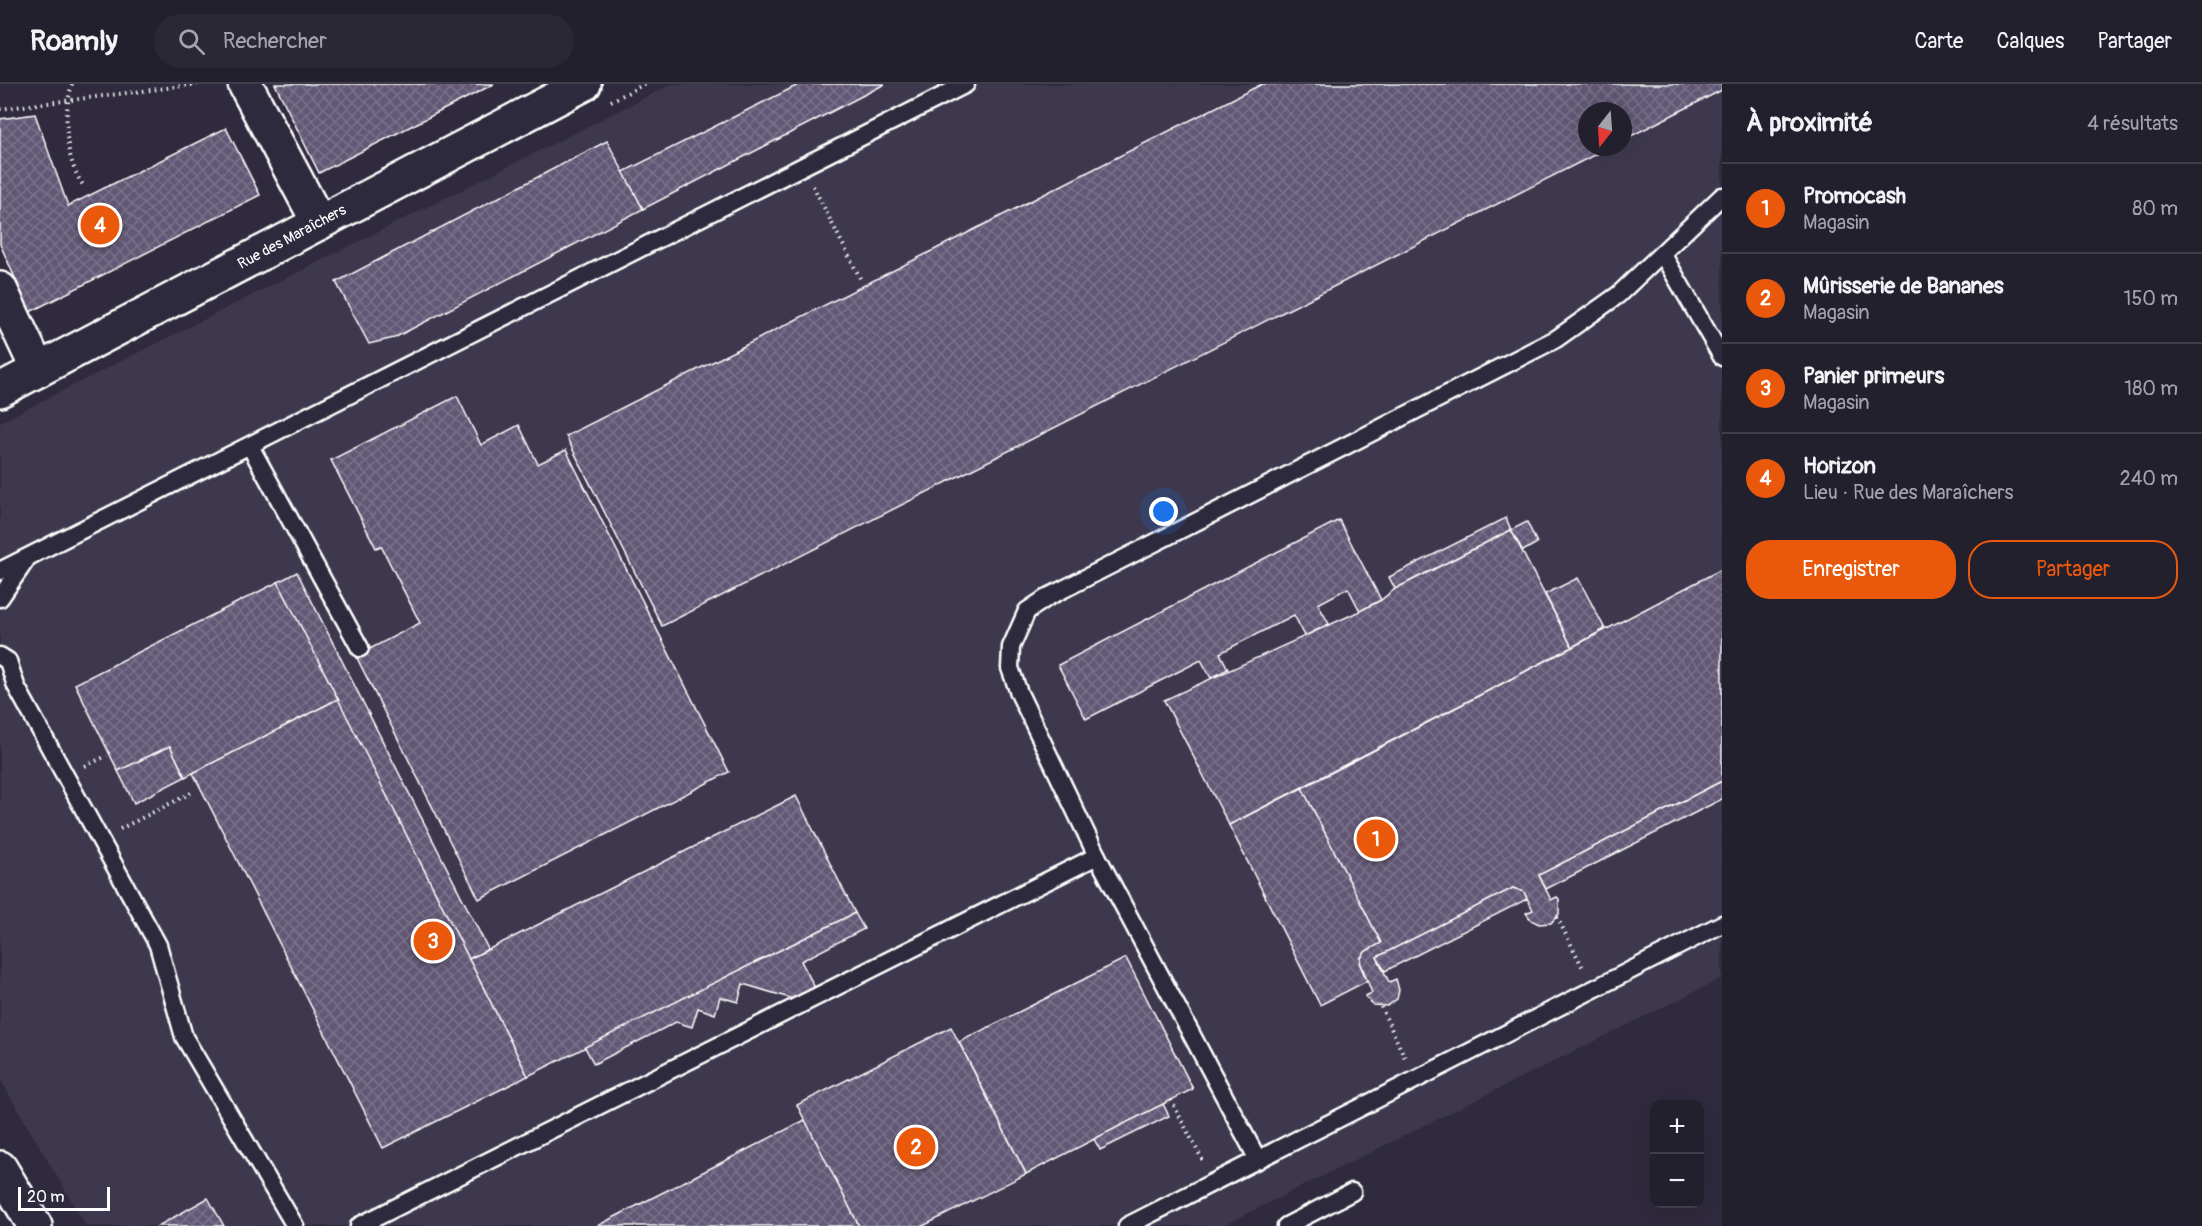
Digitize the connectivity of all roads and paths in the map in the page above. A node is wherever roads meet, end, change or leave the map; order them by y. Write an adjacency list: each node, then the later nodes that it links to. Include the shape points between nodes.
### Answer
1 (72, 84): 6 (path)
2 (198, 84): 6 (path)
3 (245, 84): 11 (main road)
4 (584, 84): 11 (main road, Rue des Maraîchers)
5 (966, 84): 8 (lane)
6 (67, 99): 7 (path); 9 (path, via 73,171)
7 (0, 109)
8 (804, 166): 13 (path); 18 (lane)
9 (83, 185)
10 (1722, 196): 12 (lane)
11 (319, 223): 16 (main road, Rue des Maraîchers)
12 (1663, 255): 15 (lane); 28 (lane, via 1618,295 1556,339 1027,611 1011,647 1010,668)
13 (861, 280)
14 (0, 289): 16 (main road)
15 (1722, 357)
16 (38, 370): 17 (main road, Rue des Maraîchers)
17 (0, 390)
18 (250, 446): 19 (lane); 22 (lane)
19 (28, 557): 20 (lane); 21 (lane)
20 (0, 572)
21 (0, 598)
22 (360, 648)
23 (0, 656): 25 (lane, via 8,662)
24 (0, 680): 25 (lane)
25 (16, 686): 27 (lane)
26 (191, 793): 27 (path)
27 (99, 837): 40 (lane, via 158,945 184,1037)
28 (1097, 856): 35 (lane); 41 (lane)
29 (1557, 917): 31 (path)
30 (1722, 924): 31 (lane)
31 (1594, 989): 33 (lane)
32 (1381, 1007): 33 (path)
33 (1416, 1080): 35 (lane)
34 (1171, 1100): 37 (path)
35 (1257, 1160): 37 (lane)
36 (0, 1168): 39 (main road)
37 (1214, 1182): 42 (lane)
38 (1352, 1192): 43 (lane)
39 (34, 1226)
40 (295, 1226)
41 (359, 1226)
42 (1127, 1226)
43 (1286, 1226)

